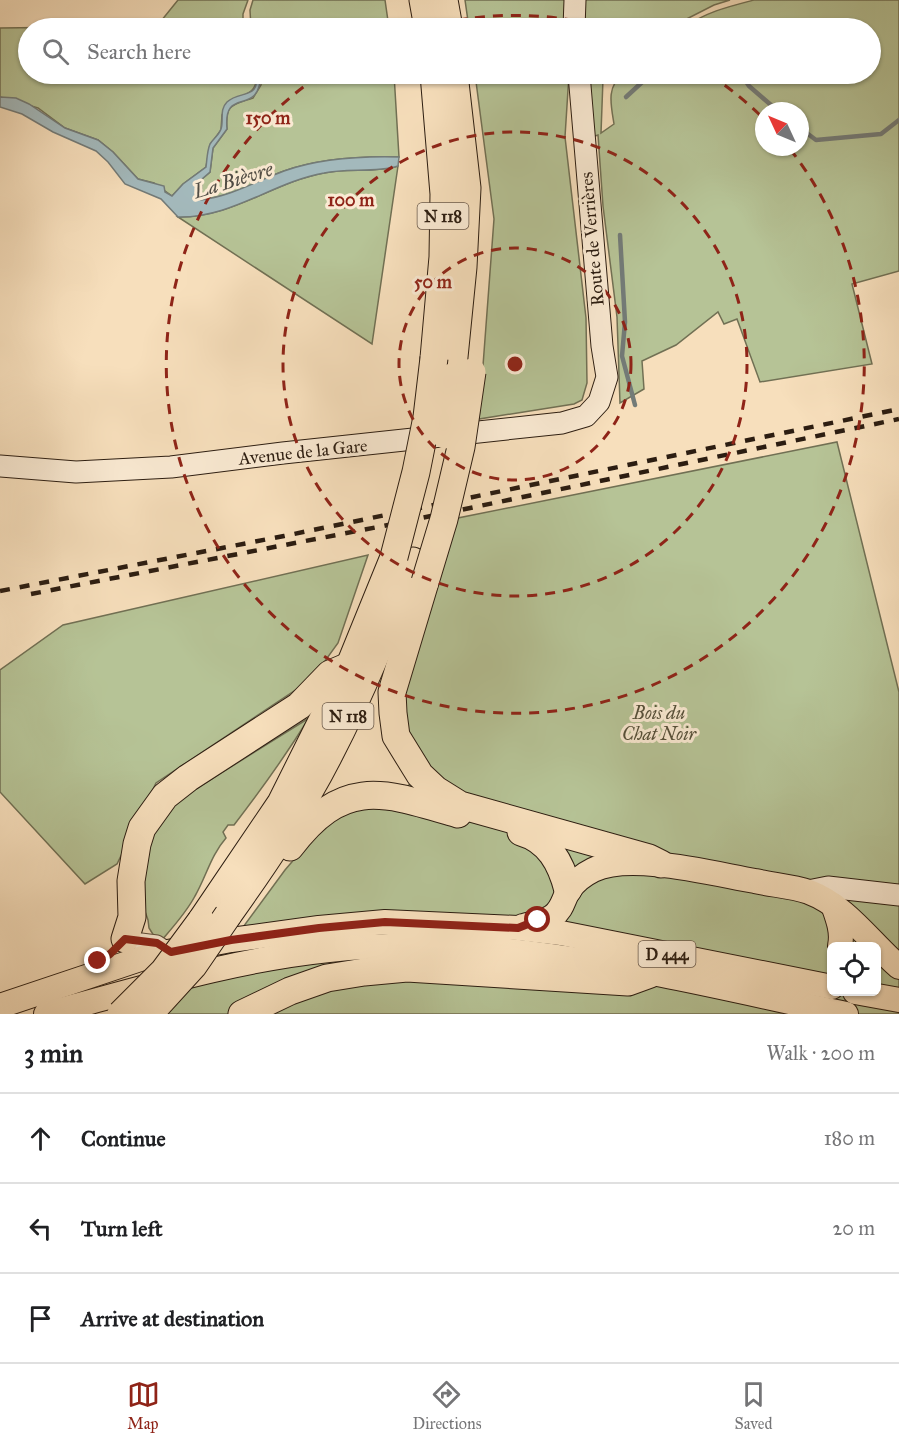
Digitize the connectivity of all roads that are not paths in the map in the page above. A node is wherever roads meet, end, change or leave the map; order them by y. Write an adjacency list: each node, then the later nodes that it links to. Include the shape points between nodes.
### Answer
1 (423, 0): 4 (highway)
2 (444, 0): 5 (highway)
3 (575, 0): 6 (street)
4 (426, 18)
5 (447, 18)
6 (573, 18)
7 (435, 84): 10 (highway, N 118)
8 (455, 84): 10 (highway, N 118, via 467,188 463,267 476,288)
9 (580, 84): 11 (street, Route de Verrières, via 607,377)
10 (453, 369): 13 (highway, N 118, bridge, via 427,417 416,472); 13 (highway, bridge, via 461,447 444,519)
11 (599, 402): 12 (street, Avenue de la Gare, via 586,416 562,423 171,467 76,472)
12 (0, 466)
13 (410, 566): 14 (highway, N 118); 15 (highway, N 118, via 382,641 330,754); 16 (highway, via 392,692 396,736 420,775 460,805)
14 (350, 665): 22 (highway, via 330,674 299,706 165,796 142,828 136,844 132,917); 35 (highway, N 118, bridge, via 280,803 164,971)
15 (265, 863): 17 (highway, via 283,857 310,823 330,808 356,797 383,794 534,835 559,862); 33 (highway, N 118, bridge, via 193,966)
16 (661, 864): 17 (main road, via 607,865 582,876); 18 (main road)
17 (568, 890): 21 (main road, via 563,905 551,918)
18 (808, 891): 19 (street, via 828,887); 20 (main road)
19 (899, 895)
20 (833, 905): 23 (main road); 25 (main road)
21 (518, 928): 24 (main road, D 444, via 385,922 231,940); 28 (main road, D 444)
22 (125, 939): 24 (street, via 157,943); 27 (main road, via 110,954 82,968)
23 (841, 942)
24 (171, 952): 27 (main road, D 444)
25 (899, 967)
26 (650, 974): 31 (main road, D 444); 34 (main road, D 444, via 550,955 454,946 332,949 209,970); 36 (highway, via 628,982 407,968 364,972 327,978)
27 (69, 982): 32 (main road, D 444)
28 (823, 985): 31 (main road)
29 (877, 996): 30 (main road)
30 (899, 1000)
31 (795, 1004): 37 (main road, D 444)
32 (0, 1006)
33 (149, 1013)
34 (46, 1014)
35 (121, 1014)
36 (242, 1014)
37 (846, 1014)

